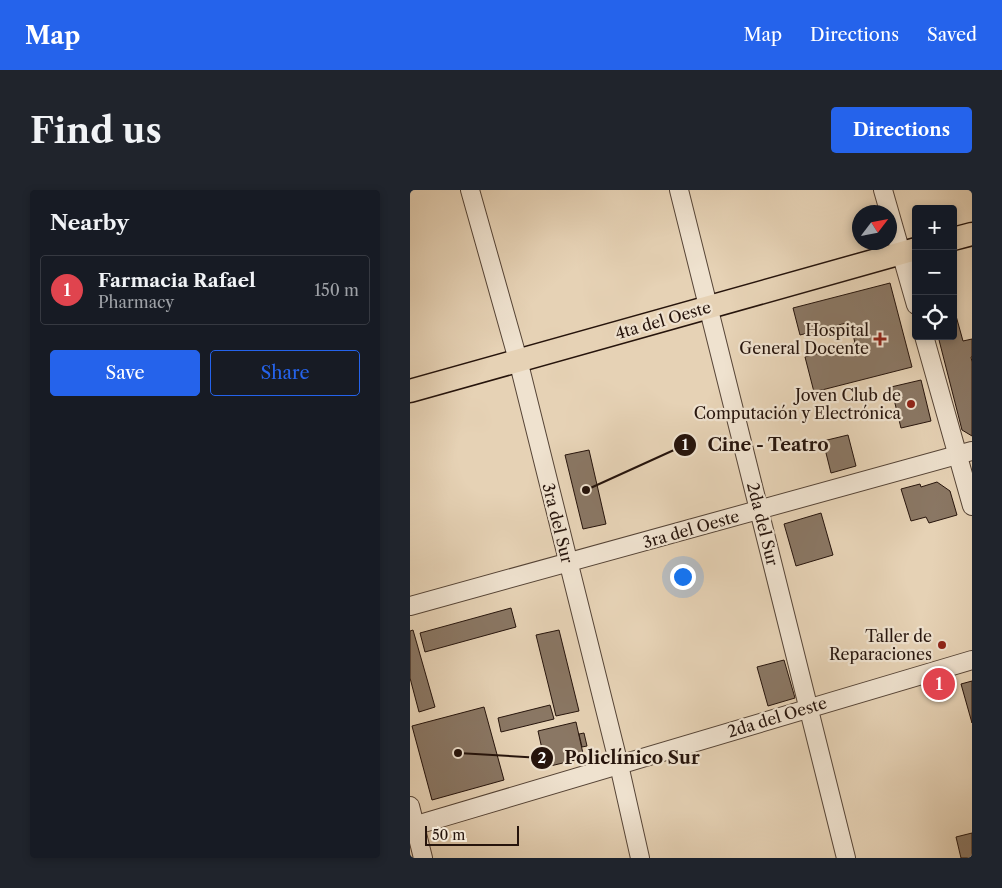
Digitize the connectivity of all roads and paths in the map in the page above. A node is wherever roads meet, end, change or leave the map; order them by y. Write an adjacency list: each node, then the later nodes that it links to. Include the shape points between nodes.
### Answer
1 (470, 190): 10 (street, 3ra del Sur)
2 (678, 190): 8 (street, 2da del Sur)
3 (883, 190): 6 (street)
4 (972, 234): 5 (main road)
5 (957, 238)
6 (908, 251): 7 (street); 8 (main road, 4ta del Oeste)
7 (915, 295)
8 (708, 307): 10 (main road, 4ta del Oeste); 14 (street, 2da del Sur)
9 (925, 340): 12 (street)
10 (518, 360): 11 (main road, 4ta del Oeste); 15 (street, 3ra del Sur)
11 (410, 390)
12 (965, 453): 13 (street); 14 (street, 3ra del Oeste)
13 (972, 506)
14 (759, 510): 15 (street, 3ra del Oeste); 18 (street, 2da del Sur)
15 (568, 563): 16 (street, 3ra del Oeste); 19 (street, 3ra del Sur)
16 (410, 606)
17 (972, 660): 18 (street, 2da del Oeste)
18 (809, 707): 19 (street, 2da del Oeste); 24 (street, 2da del Sur)
19 (619, 765): 21 (street, 2da del Oeste); 23 (street, 3ra del Sur)
20 (410, 806): 21 (street)
21 (412, 826): 22 (street)
22 (423, 858)
23 (640, 858)
24 (846, 858)

